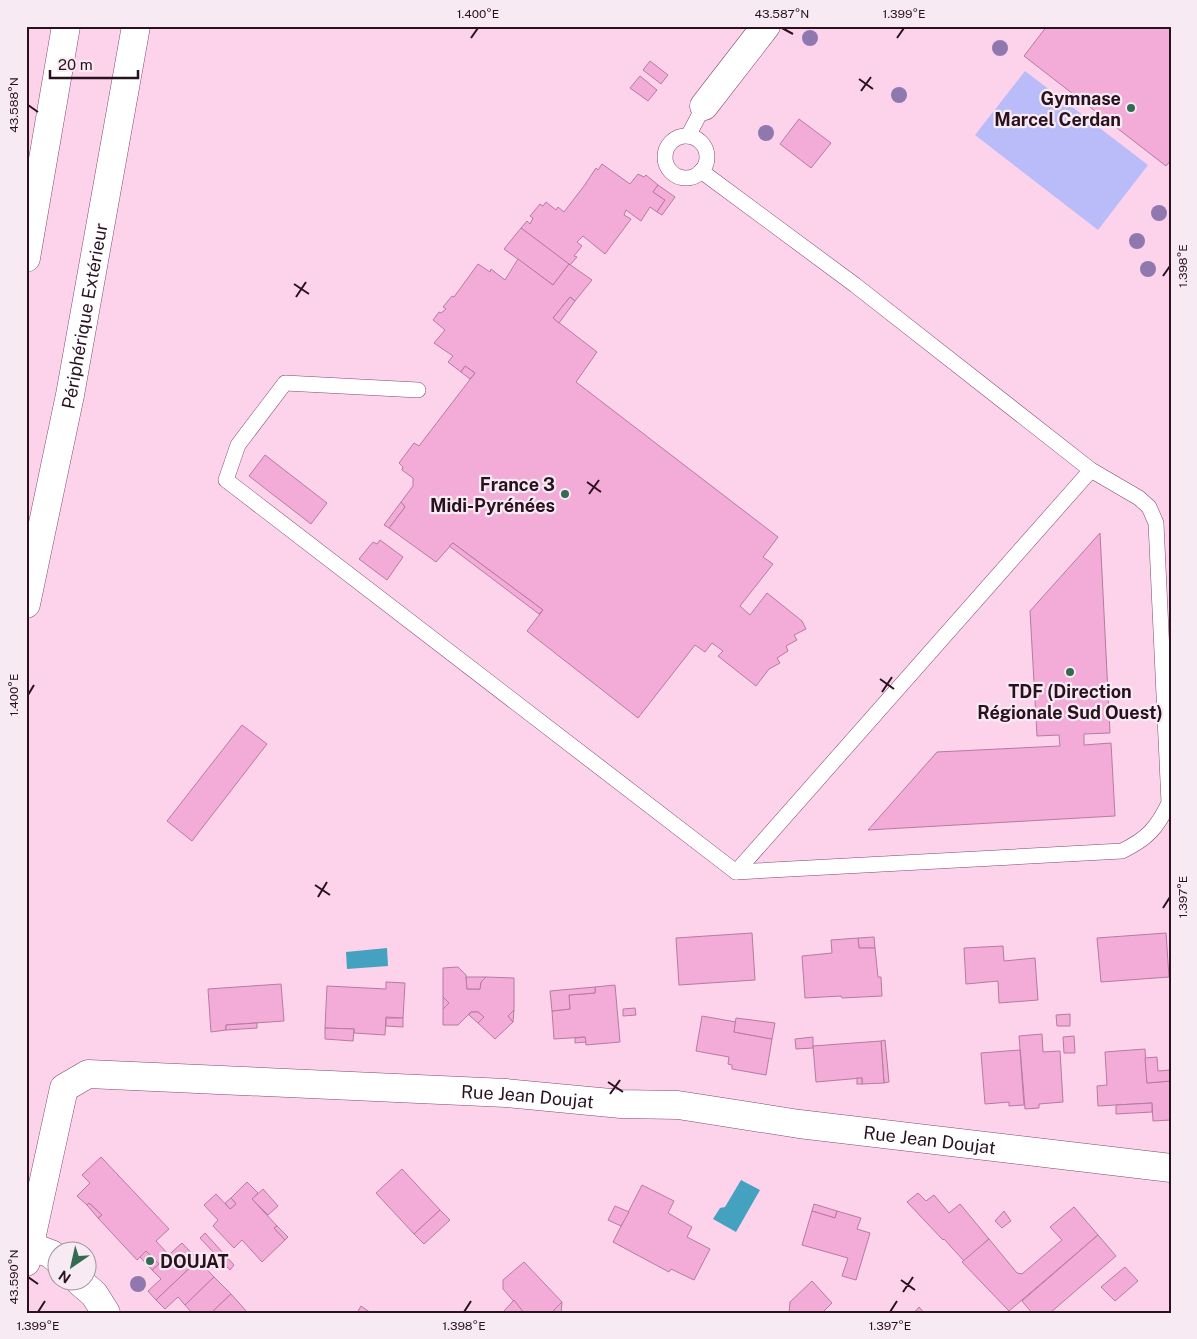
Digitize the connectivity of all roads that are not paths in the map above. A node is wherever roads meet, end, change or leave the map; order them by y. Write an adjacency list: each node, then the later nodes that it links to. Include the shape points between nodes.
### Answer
1 (66, 26): 7 (main road)
2 (136, 26): 10 (main road, Périphérique Extérieur, via 70,395)
3 (766, 26): 4 (main road)
4 (704, 106): 5 (lane)
5 (688, 136): 6 (lane, via 704,146 707,158); 6 (lane, via 674,139 669,144 667,165 684,177)
6 (701, 171): 9 (lane, via 855,285)
7 (26, 258)
8 (418, 390): 11 (lane, via 285,383 238,446 226,480)
9 (1091, 470): 11 (lane); 11 (lane, via 1139,498 1149,507 1156,522 1169,803 1152,832 1122,851)
10 (26, 604)
11 (736, 872)
12 (1171, 1168): 13 (main road, Rue Jean Doujat, via 799,1124 678,1105 621,1104 506,1093 88,1074 64,1088)
13 (28, 1254): 14 (main road)
14 (48, 1254)
15 (92, 1292): 16 (main road)
16 (106, 1313)

